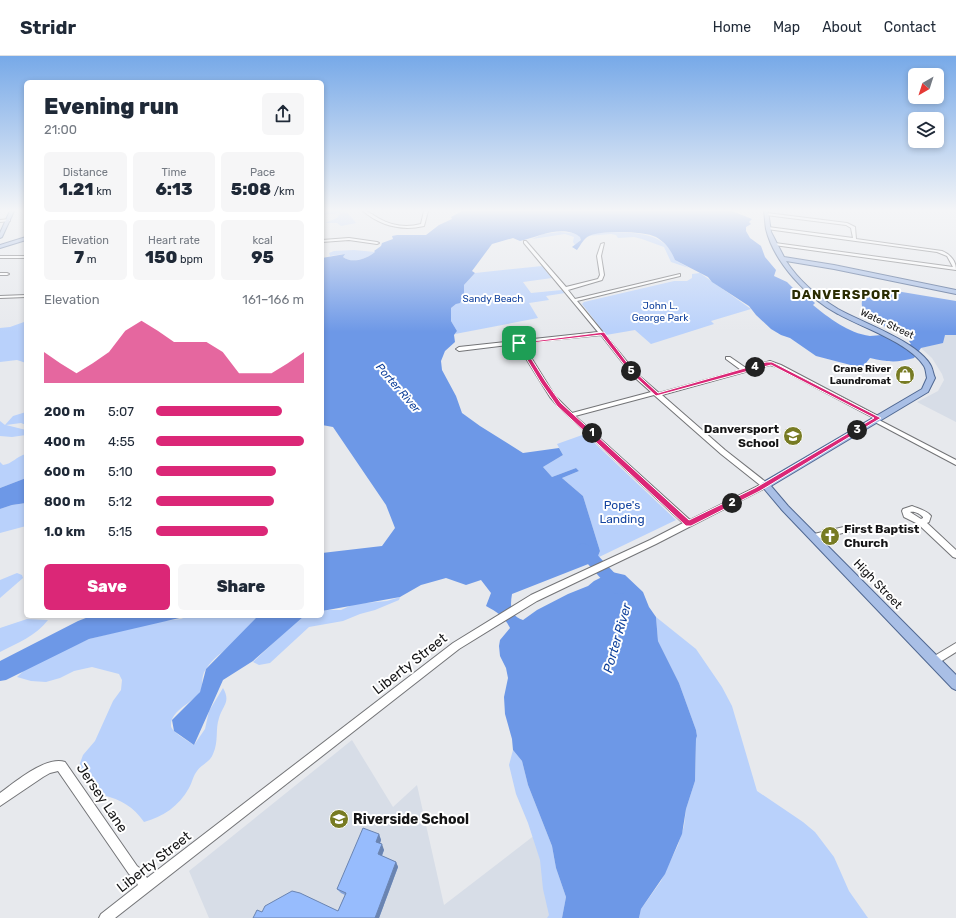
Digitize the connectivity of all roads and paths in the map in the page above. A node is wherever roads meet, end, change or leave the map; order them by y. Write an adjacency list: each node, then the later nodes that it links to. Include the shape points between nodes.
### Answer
1 (533, 251): 13 (street)
2 (601, 251): 13 (street, via 600,280)
3 (779, 251): 8 (main road, Water Street)
4 (827, 251): 9 (street)
5 (936, 251): 9 (street, via 950,257)
6 (0, 257): 7 (street)
7 (24, 257)
8 (784, 259): 14 (main road, via 834,266); 25 (main road, Water Street, via 794,276 831,308 906,342 923,355 933,368 934,378 931,384)
9 (956, 269)
10 (0, 274): 11 (street)
11 (7, 274)
12 (678, 274): 17 (street)
13 (565, 289): 17 (street)
14 (956, 292)
15 (24, 296): 16 (street)
16 (0, 297)
17 (575, 300): 18 (street)
18 (602, 333): 19 (street); 23 (street, via 630,370)
19 (519, 343): 20 (street); 24 (street, via 553,397)
20 (459, 349)
21 (728, 358): 22 (street)
22 (745, 370): 23 (street); 25 (street, via 768,363 775,364)
23 (656, 394): 24 (street); 27 (street)
24 (571, 415): 29 (street)
25 (876, 419): 26 (street); 27 (main road, Water Street)
26 (956, 463)
27 (765, 485): 29 (street, Liberty Street); 31 (main road, High Street)
28 (921, 522): 32 (street)
29 (688, 524): 37 (street, Liberty Street, via 518,607 456,646)
30 (852, 528): 31 (street)
31 (814, 537): 34 (main road, High Street)
32 (956, 555)
33 (956, 647): 34 (street)
34 (934, 661): 35 (main road, High Street)
35 (956, 684)
36 (0, 800): 37 (street, Jersey Lane, via 46,769 61,766)
37 (146, 886): 38 (street, Liberty Street)
38 (105, 918)

